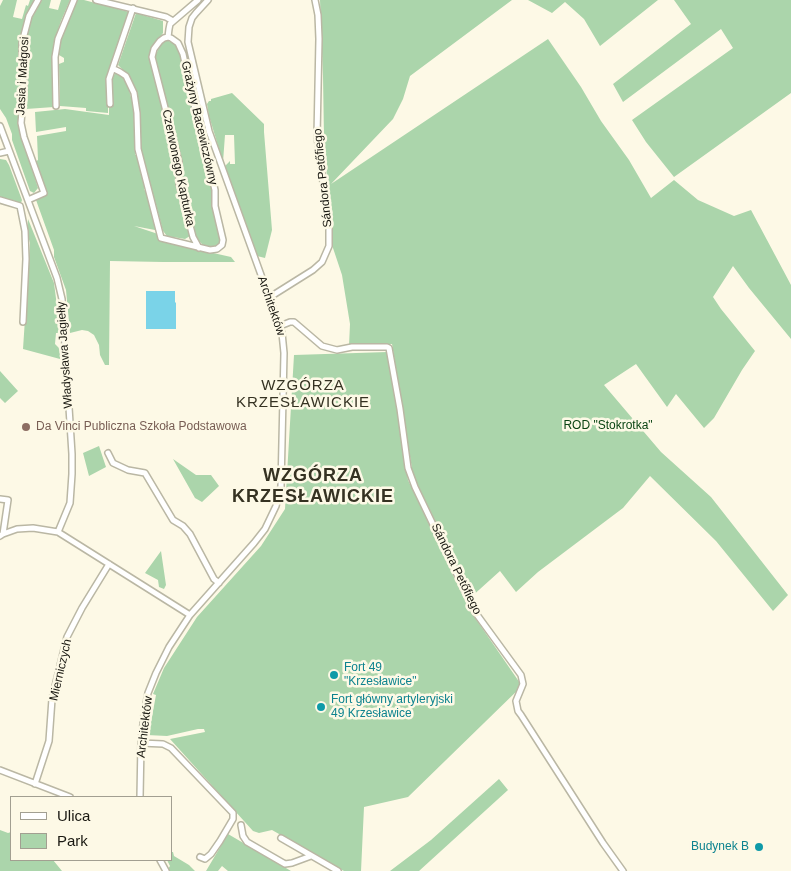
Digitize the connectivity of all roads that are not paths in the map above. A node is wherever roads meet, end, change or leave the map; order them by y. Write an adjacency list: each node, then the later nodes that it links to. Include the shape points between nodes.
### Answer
1 (38, 0): 17 (street, Jasia i Małgosi, via 29,16 22,43 24,88 21,123 44,193)
2 (74, 0): 12 (street, via 56,48)
3 (96, 0): 7 (street)
4 (198, 0): 8 (street)
5 (208, 0): 21 (street, Architektów, via 192,18 188,42 209,132)
6 (315, 0): 21 (street, Sándora Petőfiego, via 319,39 317,136 329,246 322,262 313,270)
7 (133, 8): 8 (street); 10 (street)
8 (173, 21): 9 (street, Czerwonego Kapturka)
9 (168, 37): 18 (street, Czerwonego Kapturka, via 160,40 152,56 179,162 179,180); 20 (street, Grażyny Bacewiczówny, via 178,42 183,54 216,190 223,237 222,245 215,250)
10 (114, 69): 11 (street, via 109,79); 19 (street, via 126,76 134,93 138,149 161,238)
11 (110, 104)
12 (56, 106)
13 (0, 126): 14 (street, Władysława Jagiełły)
14 (10, 151): 15 (street); 17 (street, Władysława Jagiełły)
15 (0, 153)
16 (0, 200): 22 (street, via 20,206 25,231)
17 (28, 200): 26 (street, Władysława Jagiełły, via 59,285 63,306 72,474 69,508)
18 (193, 237): 19 (street, Czerwonego Kapturka); 20 (street, Czerwonego Kapturka)
19 (184, 244): 20 (street)
20 (199, 248)
21 (270, 297): 23 (street, Architektów)
22 (23, 322)
23 (280, 326): 29 (street, Architektów, via 284,362 282,475 278,499 272,518 261,535); 41 (street, Sándora Petőfiego, via 294,322 322,346 337,350 389,348 408,468 415,487 475,612 521,675 522,684 516,701 518,711)
24 (108, 453): 29 (street, via 113,463 145,473 173,520 190,534)
25 (0, 499): 27 (street, via 8,500)
26 (58, 532): 27 (street, via 32,528); 28 (street)
27 (2, 535)
28 (109, 564): 30 (street); 33 (street, Mierniczych, via 68,637 52,699 49,741)
29 (219, 583): 30 (street, Architektów)
30 (190, 615): 31 (street, Architektów, via 152,682)
31 (141, 743): 35 (street, Architektów); 39 (street, via 163,744 171,748 232,813 220,841 205,859)
32 (0, 770): 33 (street)
33 (34, 784): 34 (street)
34 (67, 796)
35 (140, 796)
36 (241, 825): 38 (street, via 247,842 285,864)
37 (281, 838): 38 (street)
38 (311, 856): 40 (street)
39 (200, 857)
40 (338, 871)
41 (623, 871)

